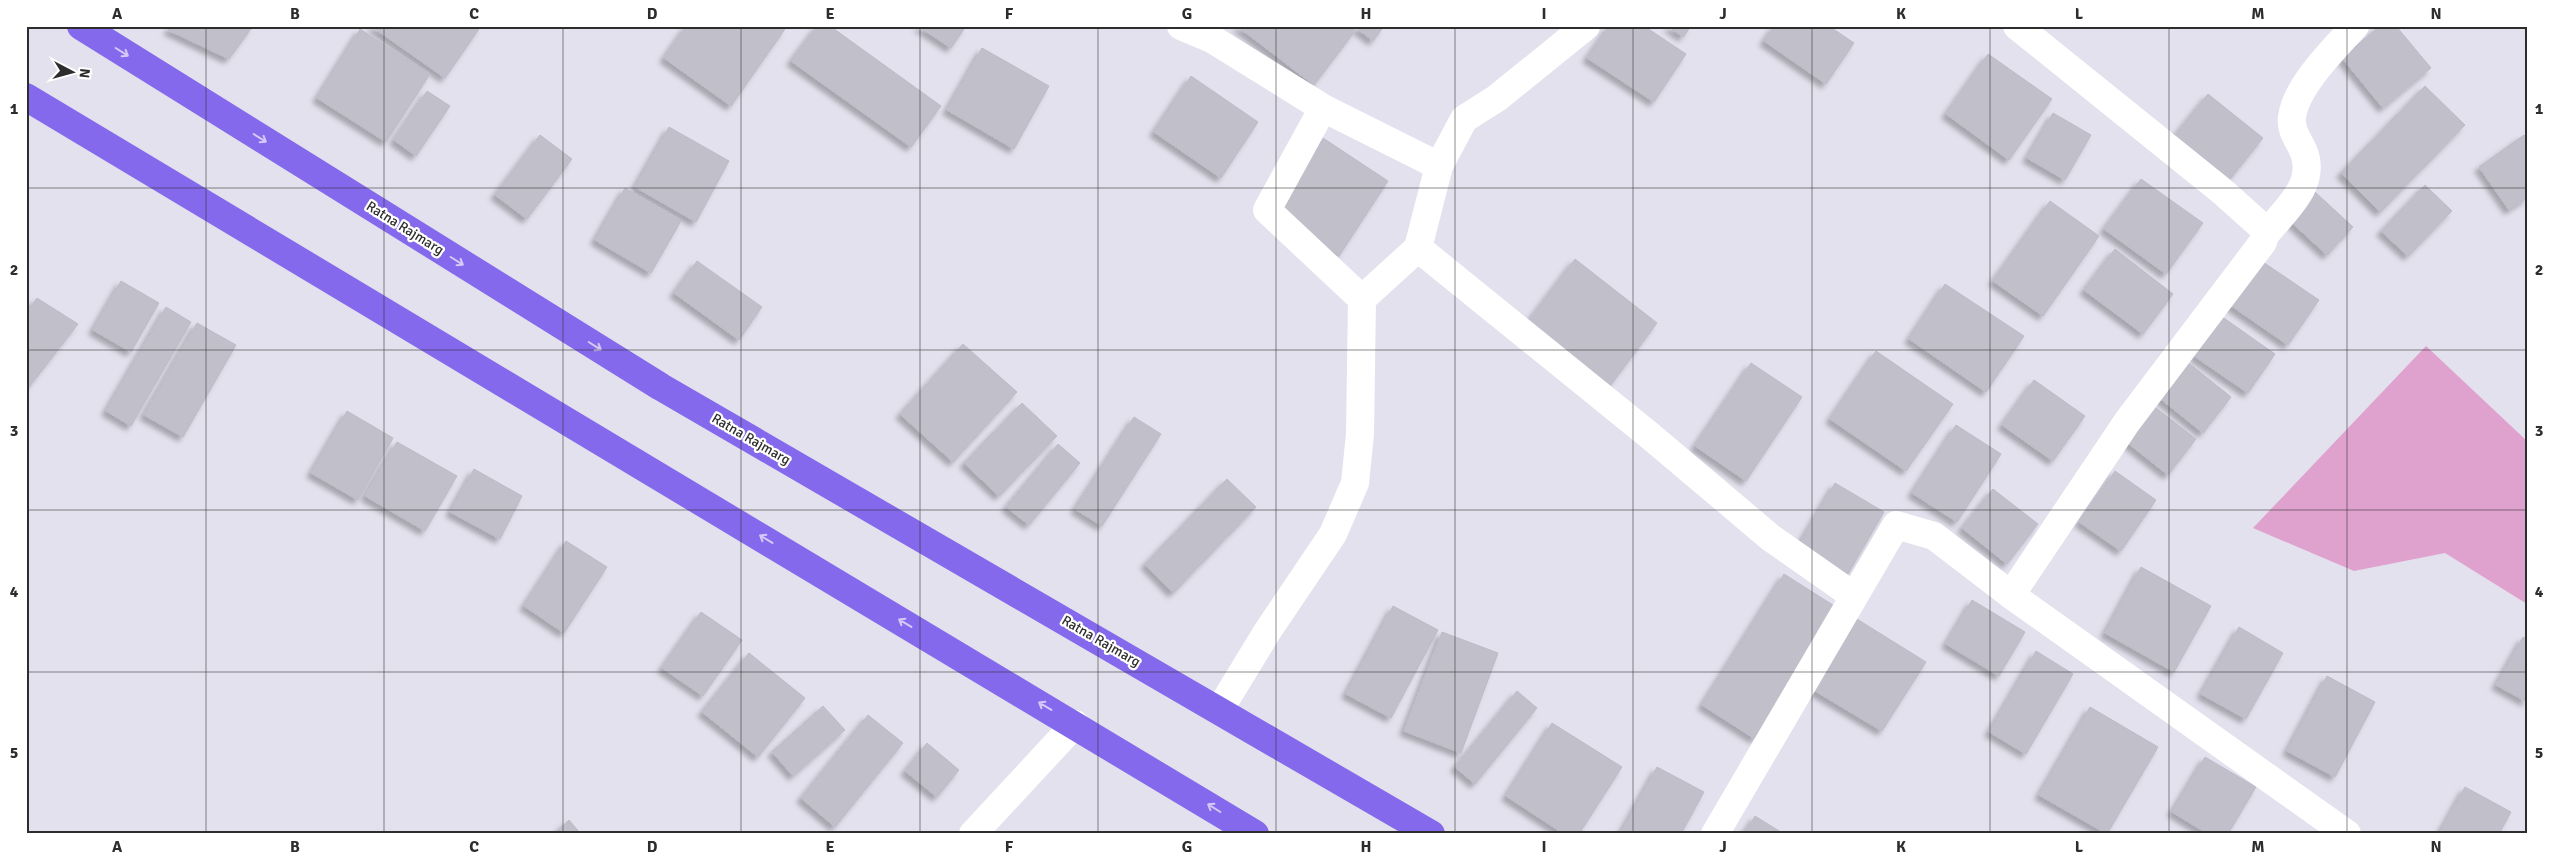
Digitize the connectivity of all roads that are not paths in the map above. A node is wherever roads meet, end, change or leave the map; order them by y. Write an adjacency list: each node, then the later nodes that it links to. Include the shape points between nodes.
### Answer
1 (80, 26): 14 (highway, Ratna Rajmarg, one-way to 14, via 661,387)
2 (1181, 26): 7 (street, via 1212,39)
3 (1586, 26): 8 (street, via 1497,98 1464,119)
4 (2017, 26): 9 (street, via 2223,192 2262,228)
5 (2355, 26): 9 (street, via 2322,62 2298,99 2291,118 2292,129 2308,165 2307,176 2303,187)
6 (26, 98): 15 (highway, one-way to 6)
7 (1323, 108): 8 (street); 11 (street, via 1267,210)
8 (1439, 166): 10 (street)
9 (2265, 235): 12 (street, via 2263,242 2128,422)
10 (1418, 248): 11 (street); 13 (street, via 1771,538)
11 (1362, 299): 14 (street, via 1360,434 1355,483 1333,534)
12 (2011, 595): 13 (street, via 1934,536 1896,525); 20 (street)
13 (1854, 596): 19 (street)
14 (1220, 709): 18 (highway, Ratna Rajmarg)
15 (1075, 724): 16 (street); 17 (highway, one-way to 15)
16 (973, 834)
17 (1255, 834)
18 (1431, 834)
19 (1715, 834)
20 (2347, 834)

